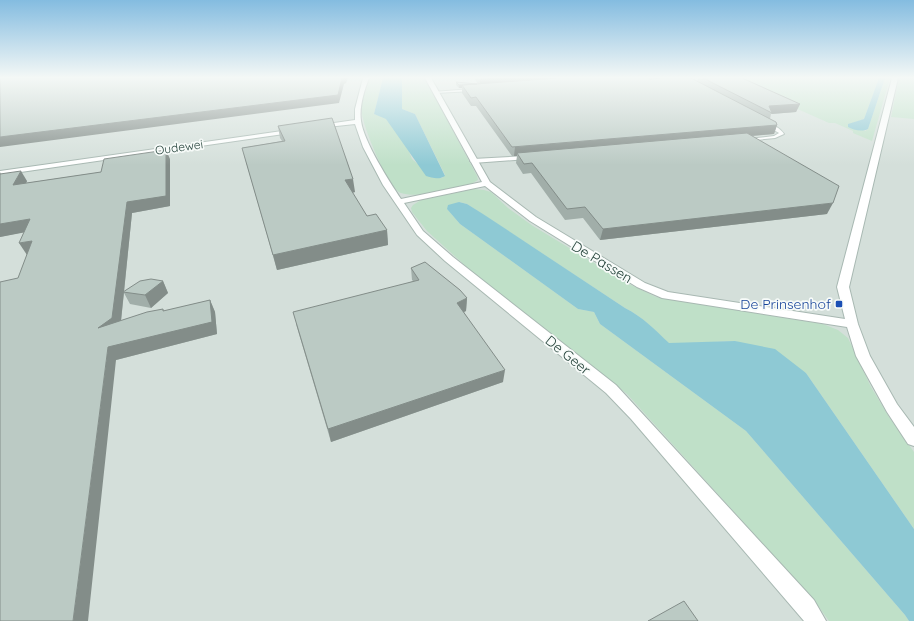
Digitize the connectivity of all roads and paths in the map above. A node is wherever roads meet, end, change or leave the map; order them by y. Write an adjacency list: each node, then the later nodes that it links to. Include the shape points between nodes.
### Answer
1 (359, 107): 5 (street, De Geer)
2 (443, 107): 8 (street, De Passen)
3 (888, 107): 12 (street, via 843,287)
4 (759, 120): 6 (lane, via 782,134)
5 (358, 122): 9 (street, Oudewei); 11 (street, De Geer, via 367,147)
6 (745, 140)
7 (530, 158): 8 (lane)
8 (474, 161): 10 (street, De Passen)
9 (0, 173)
10 (487, 183): 11 (street); 12 (street, De Passen, via 533,219 647,288 666,295)
11 (398, 202): 14 (street, De Geer, via 420,233 449,259 611,389 802,601)
12 (852, 324): 13 (street, via 863,356 874,377)
13 (914, 439)
14 (816, 621)

